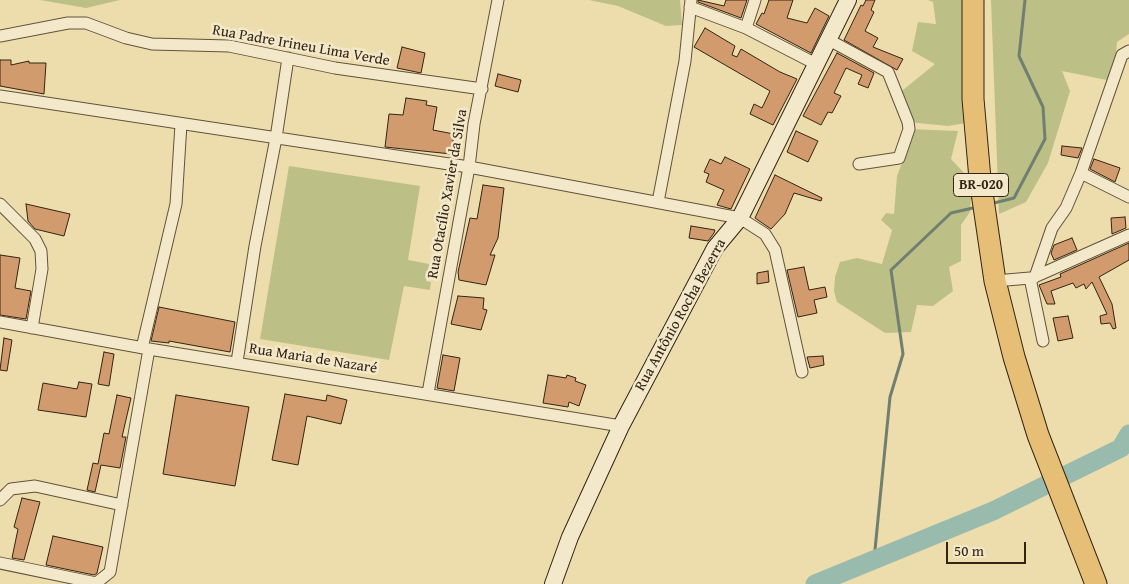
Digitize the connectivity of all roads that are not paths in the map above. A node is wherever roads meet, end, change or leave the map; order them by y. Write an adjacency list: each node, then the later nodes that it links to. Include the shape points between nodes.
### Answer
1 (498, 0): 12 (street, Rua Otacílio Xavier da Silva)
2 (755, 0): 6 (street)
3 (848, 0): 8 (street, Rua Antônio Rocha Bezerra)
4 (974, 0): 25 (highway, BR-020, via 973,99 980,179)
5 (690, 4): 6 (street); 20 (street, via 685,61)
6 (746, 28): 11 (street)
7 (0, 36): 10 (street, Rua Padre Irineu Lima Verde, via 68,23 86,23 152,44 230,46)
8 (829, 40): 11 (street, Rua Antônio Rocha Bezerra); 16 (street, via 888,72 908,122 909,129 899,158)
9 (1127, 52): 18 (street, via 1120,60)
10 (288, 58): 12 (street, Rua Padre Irineu Lima Verde); 15 (street)
11 (816, 64): 22 (street, Rua Antônio Rocha Bezerra)
12 (482, 90): 17 (street, Rua Otacílio Xavier da Silva)
13 (0, 96): 14 (street)
14 (181, 124): 15 (street); 29 (street, via 176,204)
15 (276, 138): 17 (street); 30 (street)
16 (858, 164)
17 (469, 167): 20 (street); 32 (street, Rua Otacílio Xavier da Silva)
18 (1081, 173): 19 (street); 24 (street, via 1066,208 1052,228)
19 (1129, 197)
20 (658, 202): 22 (street)
21 (0, 204): 27 (street, via 35,239 41,251 42,268)
22 (740, 218): 31 (street, via 765,234 775,250); 33 (street, Rua Antônio Rocha Bezerra, via 715,248)
23 (1129, 235): 24 (street)
24 (1033, 278): 25 (street); 28 (street)
25 (995, 281): 40 (highway, BR-020, via 1038,435)
26 (0, 322): 27 (street, Rua Maria de Nazaré)
27 (32, 328): 29 (street, Rua Maria de Nazaré)
28 (1043, 341)
29 (145, 348): 30 (street, Rua Maria de Nazaré); 35 (street)
30 (237, 362): 32 (street, Rua Maria de Nazaré)
31 (802, 372)
32 (428, 393): 33 (street, Rua Maria de Nazaré)
33 (621, 426): 39 (street, Rua Antônio Rocha Bezerra, via 570,537)
34 (0, 500): 35 (street, via 11,489 35,486)
35 (122, 505): 37 (street)
36 (0, 563): 38 (street)
37 (111, 578): 38 (street)
38 (96, 584)
39 (553, 584)
40 (1096, 584)

